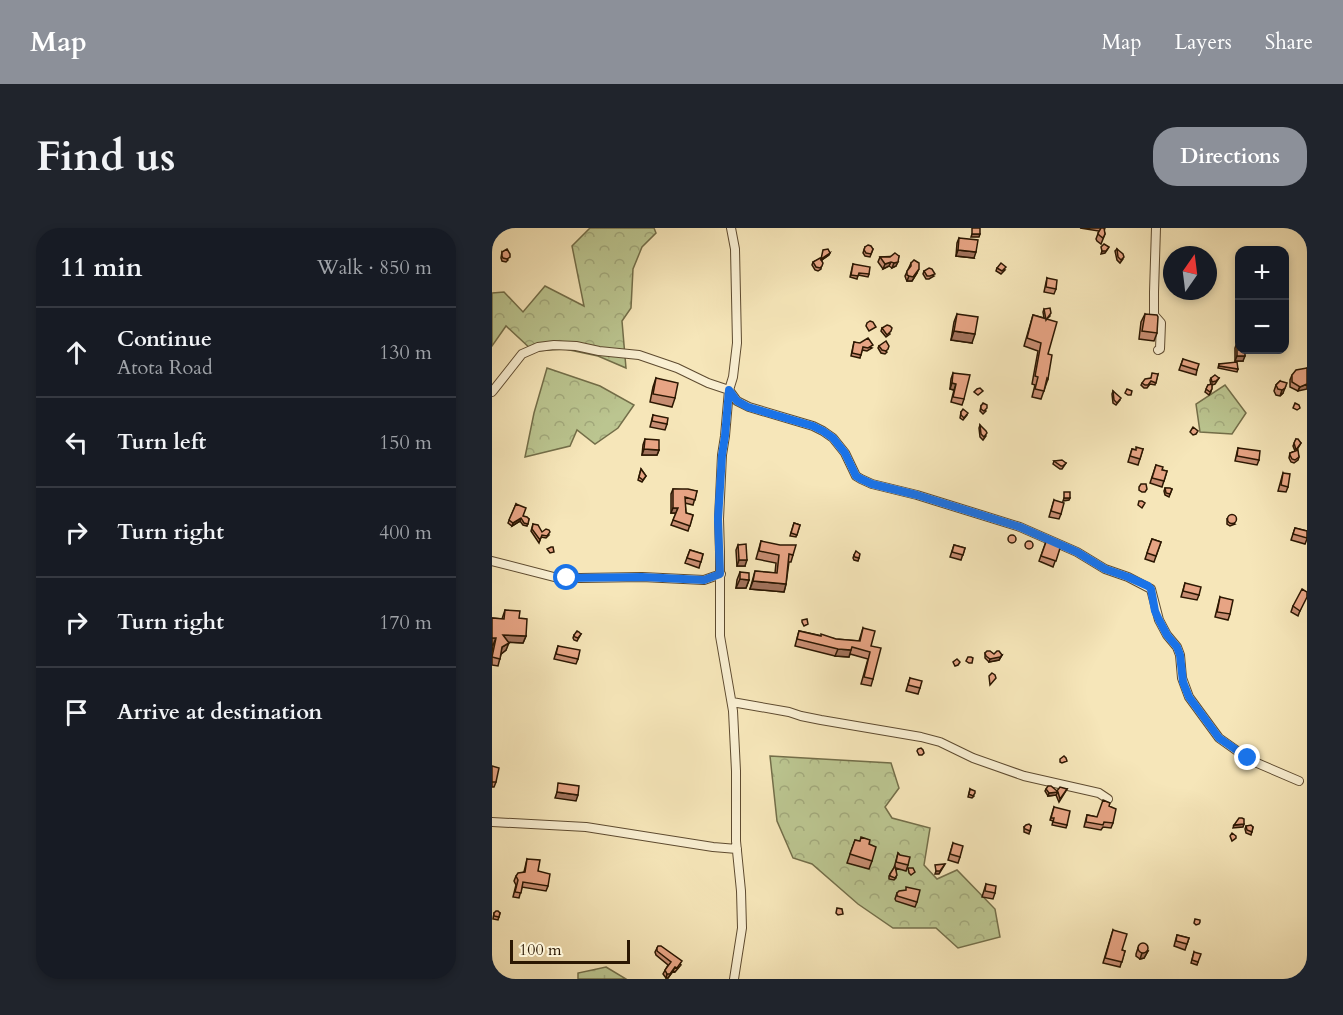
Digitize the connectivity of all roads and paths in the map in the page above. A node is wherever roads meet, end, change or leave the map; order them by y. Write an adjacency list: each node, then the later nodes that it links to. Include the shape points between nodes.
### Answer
1 (731, 228): 4 (street, via 737,343)
2 (1156, 228): 3 (street, via 1154,315 1161,323)
3 (1158, 350)
4 (729, 390): 5 (street, via 639,355 554,345 522,354); 7 (street, via 718,519); 9 (street, via 748,407 823,431 845,453 861,479 1020,527 1148,586 1159,620 1180,655 1189,697 1219,738 1250,760)
5 (492, 392)
6 (492, 561): 7 (street, via 554,577 704,580)
7 (720, 574): 8 (street, via 720,636)
8 (732, 702): 10 (street, via 931,739 1024,776 1099,793); 12 (street)
9 (1299, 781)
10 (1108, 799)
11 (492, 822): 12 (street, via 586,827)
12 (737, 849): 13 (street, via 742,928)
13 (734, 979)

